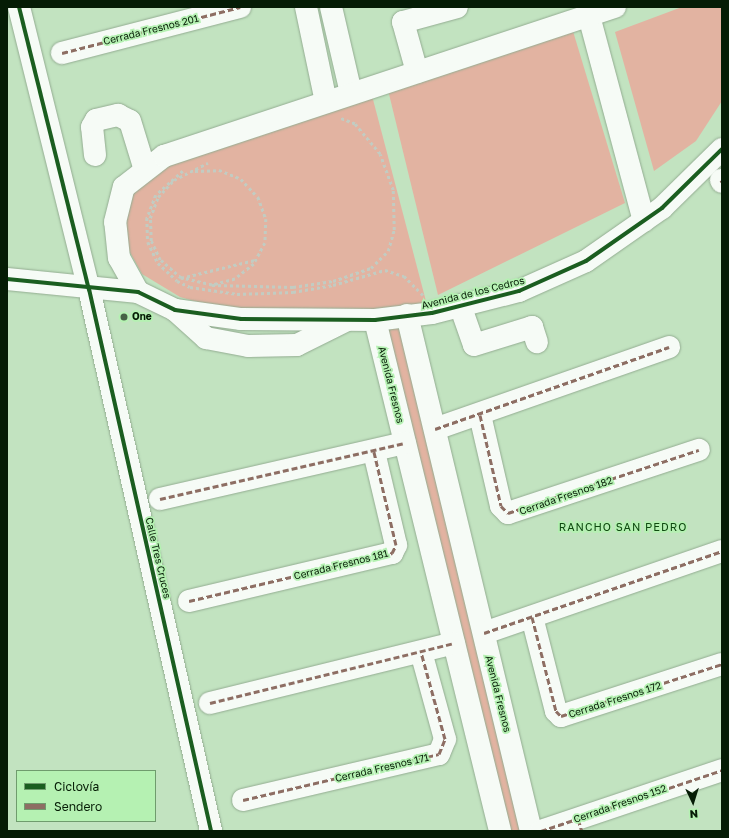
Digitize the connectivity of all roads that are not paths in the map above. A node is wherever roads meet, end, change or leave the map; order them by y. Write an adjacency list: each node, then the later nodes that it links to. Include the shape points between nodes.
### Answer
1 (20, 7): 17 (street, Calle Tres Cruces)
2 (240, 7): 8 (street, Cerrada Fresnos 201)
3 (306, 7): 11 (street)
4 (331, 7): 10 (street)
5 (457, 7): 9 (street, via 403,22)
6 (615, 7): 7 (street)
7 (589, 16): 9 (street); 15 (street)
8 (62, 53)
9 (417, 72): 10 (street)
10 (351, 94): 11 (street)
11 (333, 113): 14 (street, via 164,156)
12 (722, 149): 15 (street, Avenida de los Cedros)
13 (95, 155): 14 (street, via 92,127 96,120 118,115 130,121)
14 (145, 170): 18 (street, via 124,187 115,222 120,258)
15 (644, 221): 19 (street, Avenida de los Cedros, via 586,262 553,278 519,291)
16 (7, 279): 17 (street)
17 (90, 289): 18 (street); 43 (street, Calle Tres Cruces)
18 (138, 292): 21 (street, Avenida de los Cedros, via 175,310 206,338 248,346 297,346 348,320)
19 (460, 305): 20 (street, Avenida de los Cedros, via 432,313); 22 (street, via 474,345)
20 (407, 315): 21 (street, Avenida de los Cedros); 25 (street, Avenida Fresnos)
21 (375, 320): 26 (street, Avenida Fresnos)
22 (532, 327)
23 (669, 347): 24 (street)
24 (480, 415): 25 (street); 27 (street, Cerrada Fresnos 182, via 501,506 508,513)
25 (435, 429): 31 (street, Avenida Fresnos)
26 (405, 443): 28 (street); 32 (street, Avenida Fresnos)
27 (699, 450)
28 (374, 452): 29 (street); 33 (street, Cerrada Fresnos 181, via 396,545 392,553)
29 (160, 499)
30 (722, 551): 34 (street)
31 (465, 557): 32 (street); 35 (street, Avenida Fresnos)
32 (435, 566): 36 (street, Avenida Fresnos)
33 (189, 601)
34 (532, 617): 35 (street); 38 (street, Cerrada Fresnos 172, via 556,711 561,716)
35 (484, 633): 45 (street, Avenida Fresnos)
36 (454, 643): 37 (street); 44 (street, Avenida Fresnos)
37 (421, 652): 39 (street); 41 (street, Cerrada Fresnos 171, via 445,739 439,754)
38 (722, 664)
39 (210, 703)
40 (722, 770): 42 (street, Cerrada Fresnos 152)
41 (243, 800)
42 (580, 825): 46 (street, Cerrada Fresnos 152)
43 (211, 831)
44 (500, 831)
45 (531, 831)
46 (541, 831)

